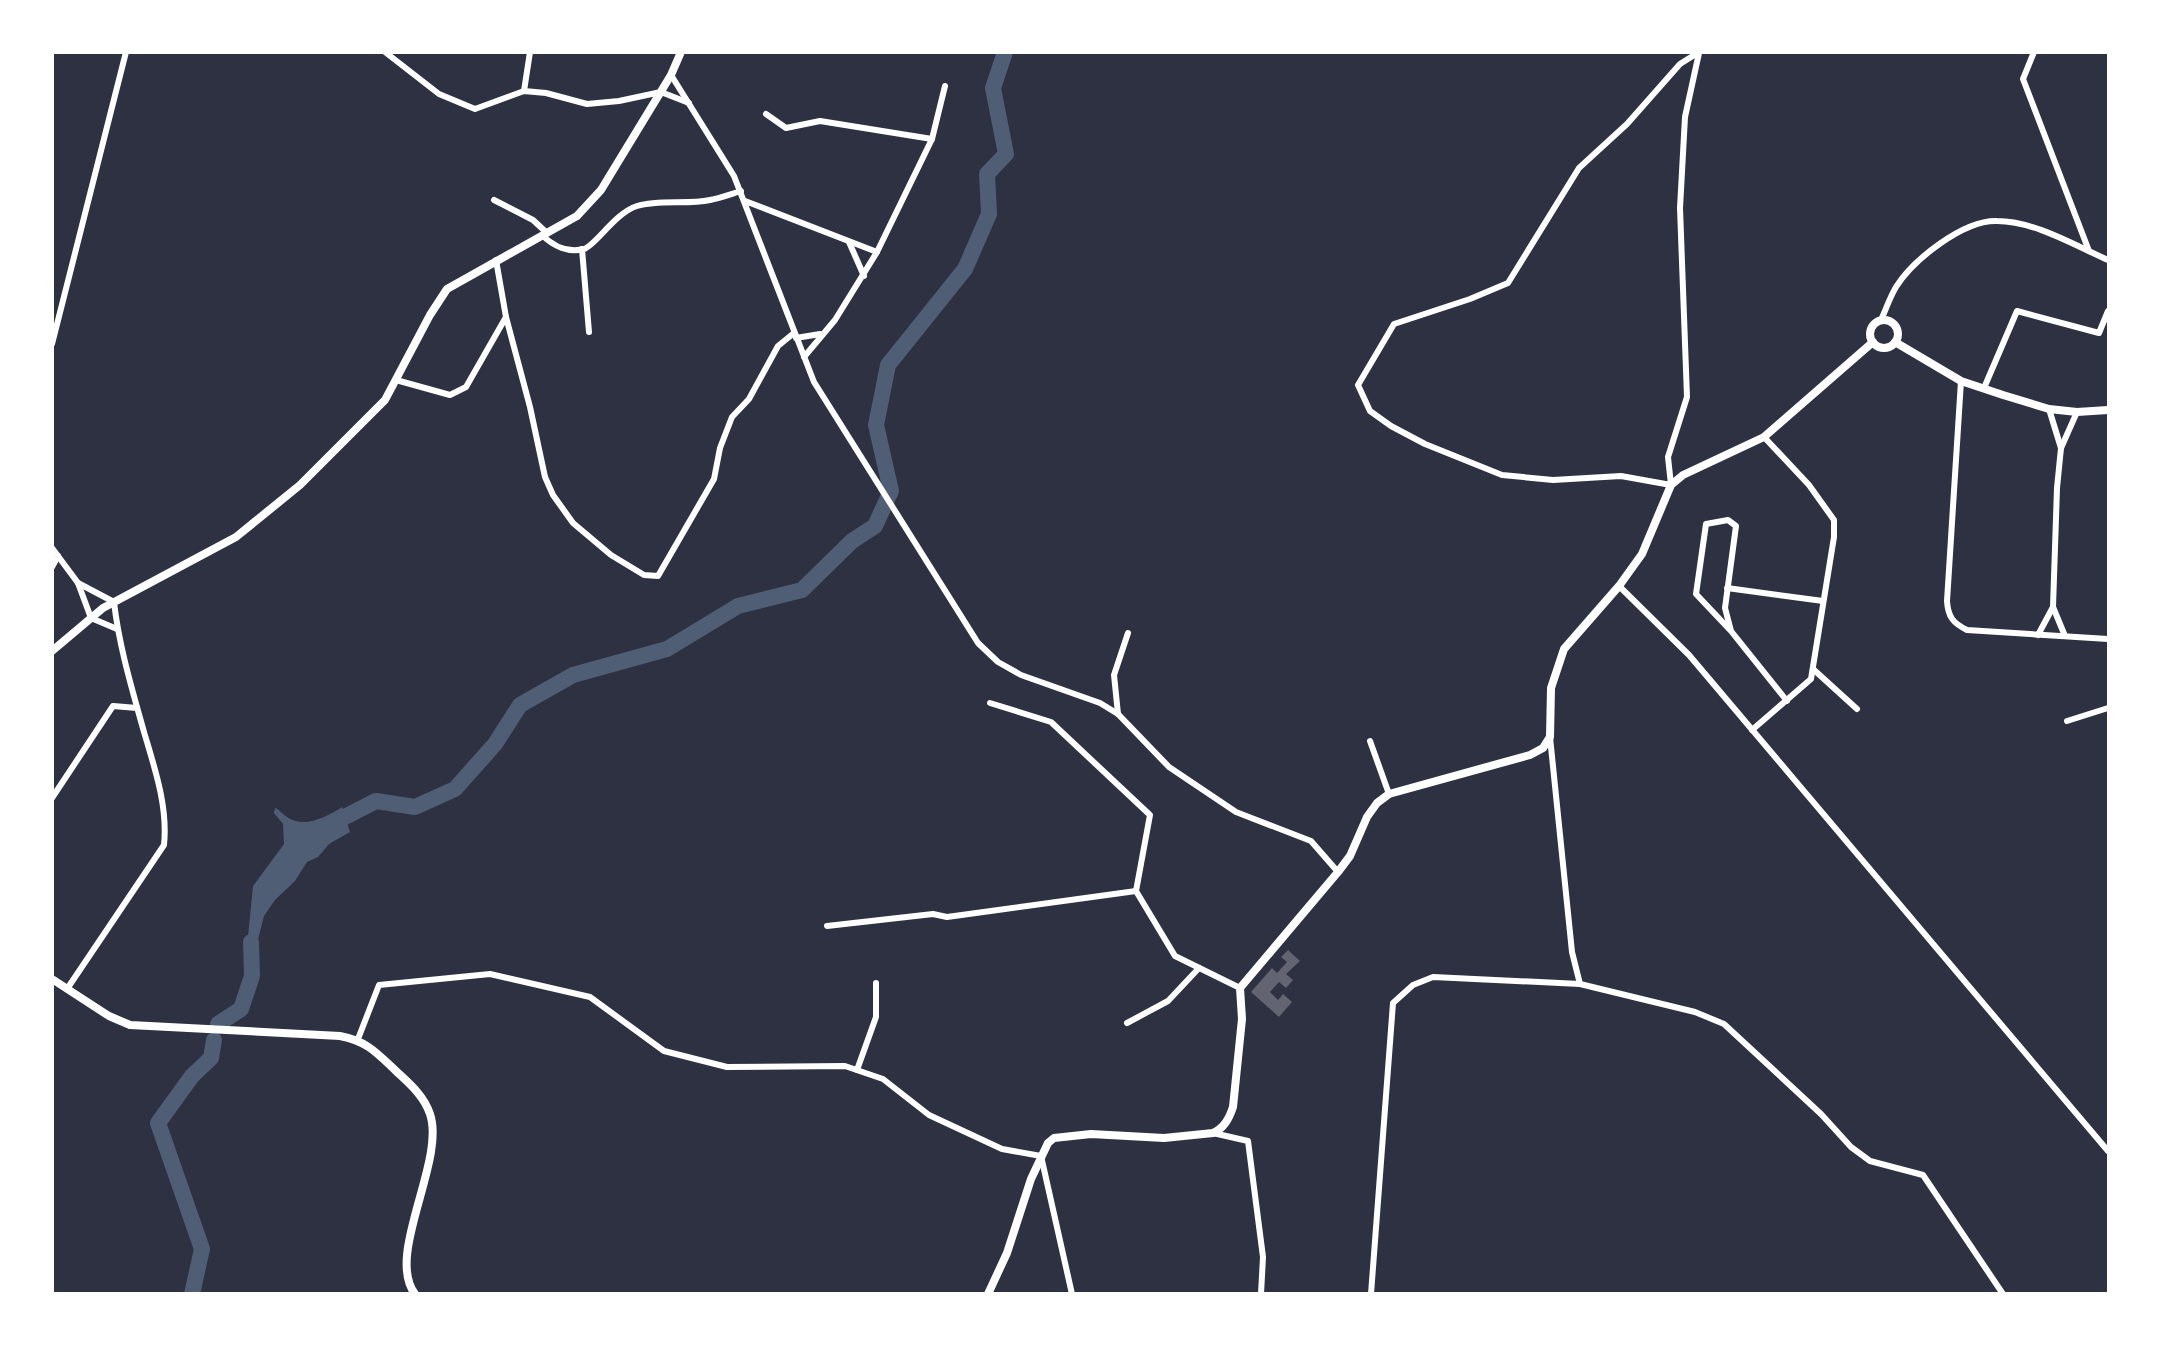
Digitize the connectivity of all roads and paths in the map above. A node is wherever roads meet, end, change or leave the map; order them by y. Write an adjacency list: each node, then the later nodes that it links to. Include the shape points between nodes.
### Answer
1 (126, 52): 33 (street)
2 (385, 52): 9 (street, via 439,94 476,109)
3 (530, 52): 9 (street)
4 (681, 52): 7 (street)
5 (2034, 52): 20 (street, via 2023,79)
6 (1699, 53): 43 (street, via 1685,117 1680,208 1687,397 1668,457); 43 (street, via 1680,64 1627,124 1579,168 1508,283 1394,324 1358,385 1370,411 1390,426 1502,475 1553,480 1621,477)
7 (671, 75): 10 (street); 11 (street)
8 (945, 86): 13 (street)
9 (524, 91): 10 (street, via 587,104)
10 (661, 92): 11 (street); 17 (street, via 601,190 577,216)
11 (688, 103): 14 (street)
12 (766, 114): 13 (street, via 786,129 820,121)
13 (932, 139): 21 (street)
14 (741, 191): 16 (street); 19 (street, via 710,201 636,206)
15 (494, 200): 17 (street, via 533,220)
16 (745, 201): 18 (street); 30 (street)
17 (545, 234): 19 (street, via 551,244); 22 (street)
18 (849, 242): 21 (street); 24 (street)
19 (582, 249): 28 (street)
20 (2089, 251): 23 (street); 27 (street, via 2023,224 1995,220 1977,225 1947,239 1910,270 1897,286)
21 (877, 252): 24 (street)
22 (496, 260): 26 (street); 35 (street, via 447,289)
23 (2109, 260)
24 (864, 276): 29 (street)
25 (2109, 310): 37 (street, via 2099,333 2018,311)
26 (506, 317): 30 (street, via 552,495 573,523 611,555 644,575 658,576 714,479 732,417 749,399 778,346); 35 (street, via 466,387 450,395)
27 (1881, 320): 31 (street, via 1871,329); 32 (street, via 1894,325 1898,333)
28 (589, 332)
29 (821, 334): 30 (street); 34 (street)
30 (795, 336): 34 (street)
31 (1873, 342): 32 (street, via 1884,347); 41 (street)
32 (1895, 342): 36 (street)
33 (52, 344)
34 (804, 357): 67 (street, via 814,382 978,643 998,662 1022,675 1100,703)
35 (396, 380): 51 (street, via 385,400 308,478 236,537)
36 (1960, 381): 37 (street); 57 (street, via 1948,613 1954,624 1967,630)
37 (1984, 388): 38 (street)
38 (2049, 409): 40 (street); 42 (street)
39 (2109, 410): 40 (street)
40 (2077, 412): 42 (street)
41 (1764, 436): 43 (street, via 1683,475); 50 (street, via 1809,485 1834,520)
42 (2061, 448): 52 (street)
43 (1671, 485): 48 (street, via 1642,554)
44 (52, 548): 45 (street)
45 (58, 556): 46 (street); 47 (street)
46 (52, 567)
47 (78, 583): 51 (street); 53 (street)
48 (1618, 586): 69 (street, via 1683,648); 70 (street, via 1571,638 1558,661 1551,688)
49 (1727, 588): 50 (street); 55 (street, via 1725,608); 55 (street, via 1736,526 1728,519 1706,524 1696,594)
50 (1823, 601): 61 (street)
51 (114, 602): 53 (street); 54 (street)
52 (2053, 607): 57 (street); 58 (street)
53 (91, 618): 54 (street); 60 (street)
54 (117, 629): 64 (street)
55 (1731, 631): 62 (street)
56 (1128, 633): 67 (street, via 1114,675)
57 (2038, 634): 58 (street)
58 (2065, 636): 59 (street)
59 (2109, 639)
60 (52, 651)
61 (1813, 669): 62 (street, via 1811,679); 66 (street)
62 (1787, 701): 69 (street)
63 (990, 703): 75 (street, via 1051,722 1150,815)
64 (137, 708): 73 (street, via 113,706); 82 (street, via 157,776 166,823 164,845)
65 (2109, 708): 68 (street)
66 (1857, 709)
67 (1118, 714): 74 (street, via 1169,767 1236,812 1311,841)
68 (2067, 720)
69 (1752, 730): 87 (street)
70 (1550, 737): 72 (street, via 1544,748 1530,755); 80 (street, via 1572,951)
71 (1370, 741): 72 (street)
72 (1389, 794): 74 (street, via 1372,810)
73 (52, 798)
74 (1338, 872): 81 (street)
75 (1136, 891): 76 (street, via 947,917 933,914); 77 (street, via 1175,956)
76 (827, 926)
77 (1199, 968): 81 (street); 83 (street, via 1168,1001)
78 (52, 979): 82 (street)
79 (876, 983): 85 (street, via 876,1017)
80 (1580, 984): 93 (street, via 1433,977 1413,985 1393,1003); 94 (street, via 1695,1012 1724,1024 1851,1147 1870,1161 1923,1175)
81 (1240, 988): 86 (street, via 1242,1019 1233,1107 1225,1124)
82 (67, 989): 84 (street, via 130,1025)
83 (1127, 1023)
84 (358, 1039): 85 (street, via 379,985 490,974 590,997 664,1051 727,1067 845,1066); 89 (street, via 416,1090 431,1116 432,1143 406,1273)
85 (857, 1070): 88 (street, via 883,1079 929,1114 1002,1149)
86 (1213, 1133): 88 (street, via 1164,1138 1061,1136 1048,1143); 92 (street, via 1248,1141 1263,1257)
87 (2109, 1150)
88 (1041, 1156): 90 (street, via 1007,1253); 91 (street)
89 (415, 1293)
90 (988, 1293)
91 (1072, 1293)
92 (1261, 1293)
93 (1371, 1293)
94 (2003, 1293)

